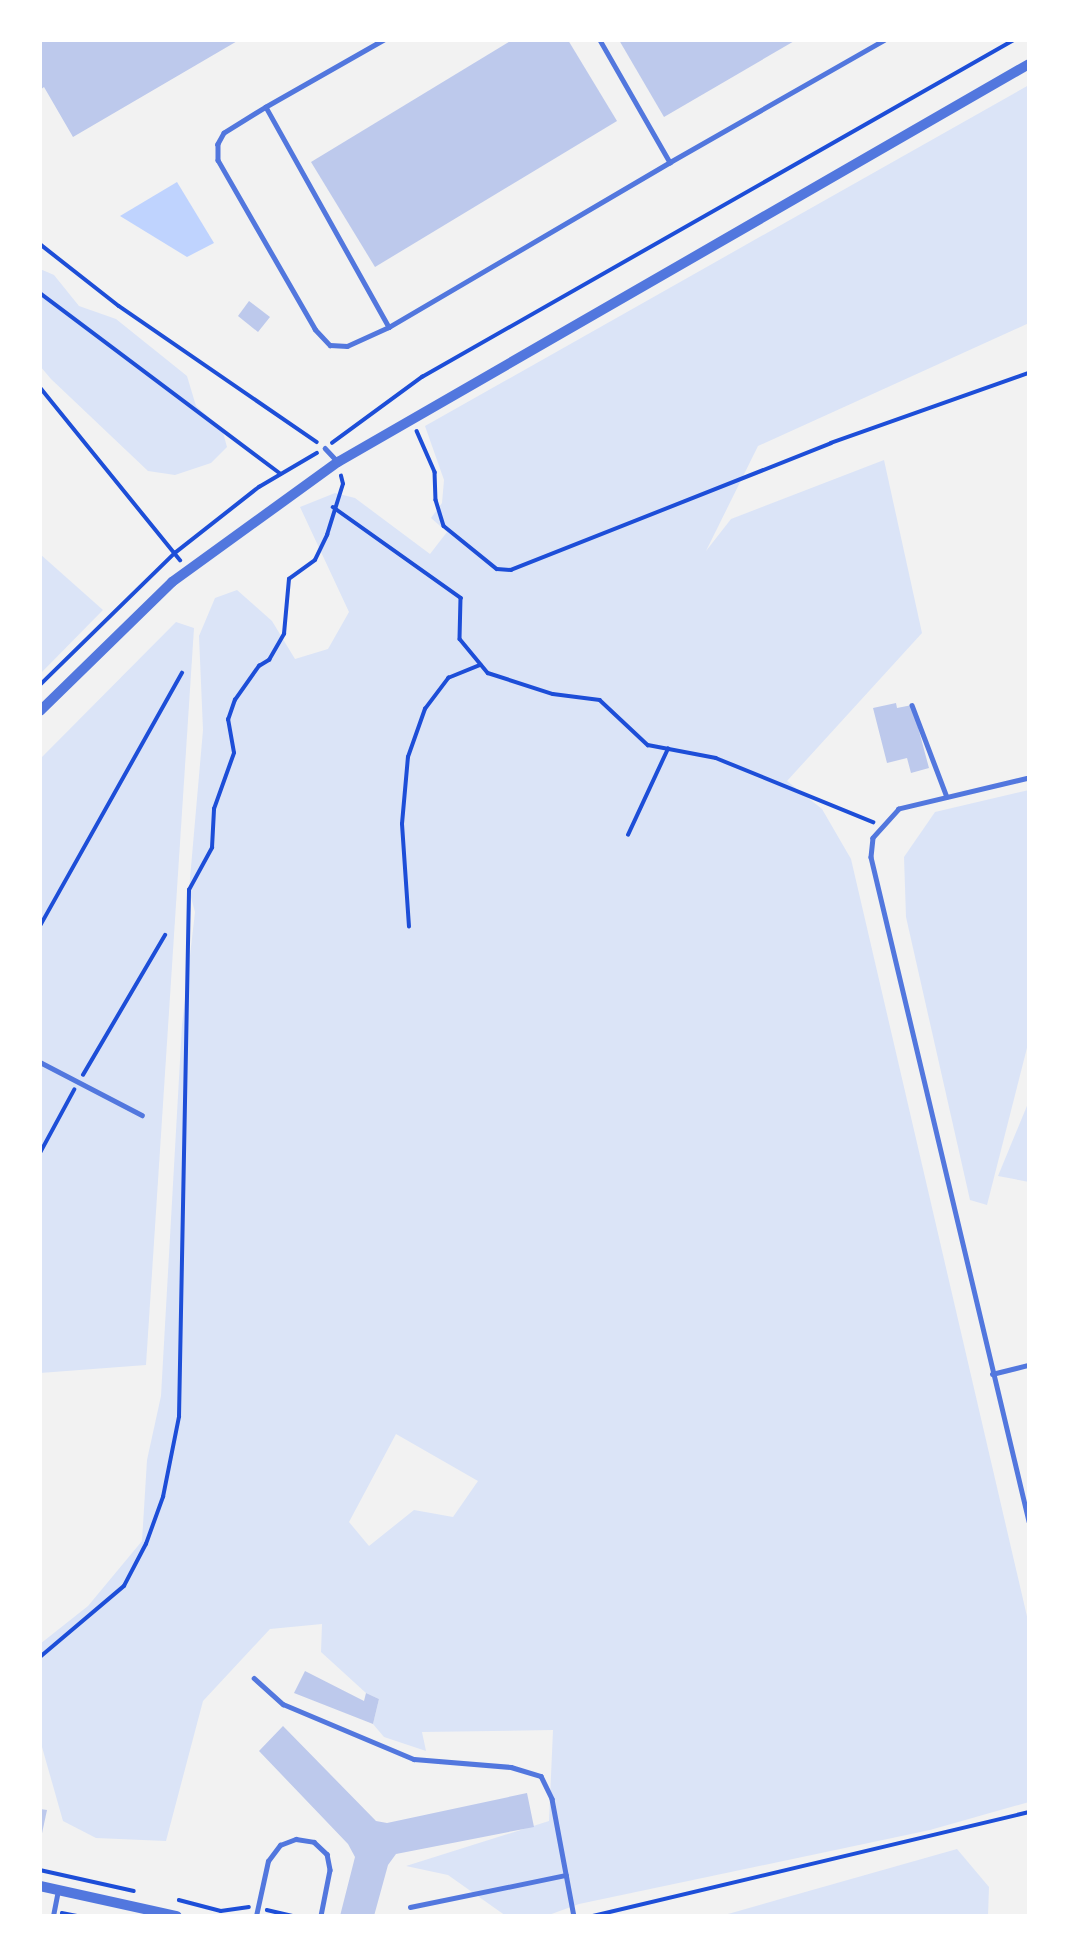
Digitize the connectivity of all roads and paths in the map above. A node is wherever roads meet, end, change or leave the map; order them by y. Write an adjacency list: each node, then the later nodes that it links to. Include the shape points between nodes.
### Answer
1 (384, 40): 6 (lane)
2 (600, 40): 7 (lane)
3 (884, 40): 7 (lane)
4 (1014, 40): 14 (path, via 422,377)
5 (1029, 64): 13 (street)
6 (265, 107): 10 (lane); 10 (lane, via 224,133 218,160 315,329 330,345 348,346)
7 (670, 162): 10 (lane)
8 (40, 244): 14 (path, via 120,306)
9 (40, 293): 16 (path)
10 (389, 327)
11 (1029, 373): 13 (path, via 856,434 511,570 497,569 444,526 429,453)
12 (40, 387): 18 (path)
13 (411, 419): 15 (street)
14 (325, 448): 15 (lane); 16 (path)
15 (338, 462): 17 (path, via 343,484); 19 (street)
16 (281, 474): 18 (path)
17 (333, 507): 20 (path, via 461,598 460,639); 41 (path, via 315,560 289,579 284,634 235,700 228,720 234,753 214,809 212,848 189,890 179,1417 163,1497 124,1586)
18 (175, 553): 19 (path); 22 (path)
19 (187, 571): 24 (street, via 124,625)
20 (480, 665): 25 (path, via 488,673 553,694 600,700 648,745); 31 (path, via 448,678 425,709 408,757 402,824)
21 (182, 673): 30 (path)
22 (40, 685)
23 (912, 705): 27 (lane)
24 (40, 711)
25 (668, 749): 28 (path, via 716,758 862,819); 29 (path)
26 (1029, 778): 27 (lane)
27 (947, 797): 28 (lane, via 899,809)
28 (882, 823): 38 (lane, via 873,838 871,857)
29 (628, 835)
30 (40, 926)
31 (408, 928)
32 (165, 935): 34 (path)
33 (40, 1062): 34 (lane)
34 (79, 1082): 35 (lane); 36 (path)
35 (142, 1115)
36 (40, 1153)
37 (1029, 1364): 38 (lane)
38 (992, 1374): 39 (lane)
39 (1027, 1509): 40 (lane)
40 (1029, 1521)
41 (40, 1657)
42 (254, 1678): 45 (lane, via 283,1704 414,1759 510,1767 541,1776 552,1799)
43 (1029, 1812): 58 (path)
44 (40, 1870): 48 (path)
45 (566, 1875): 50 (lane); 57 (lane)
46 (40, 1886): 47 (street)
47 (58, 1890): 52 (lane); 53 (street)
48 (138, 1892)
49 (178, 1900): 51 (path, via 221,1911 241,1905)
50 (410, 1907)
51 (256, 1908): 54 (lane); 55 (path); 56 (lane, via 268,1861 280,1845 296,1839 314,1842 327,1854 330,1870)
52 (53, 1916)
53 (177, 1916)
54 (256, 1916)
55 (292, 1916)
56 (321, 1916)
57 (574, 1916)
58 (593, 1916)

